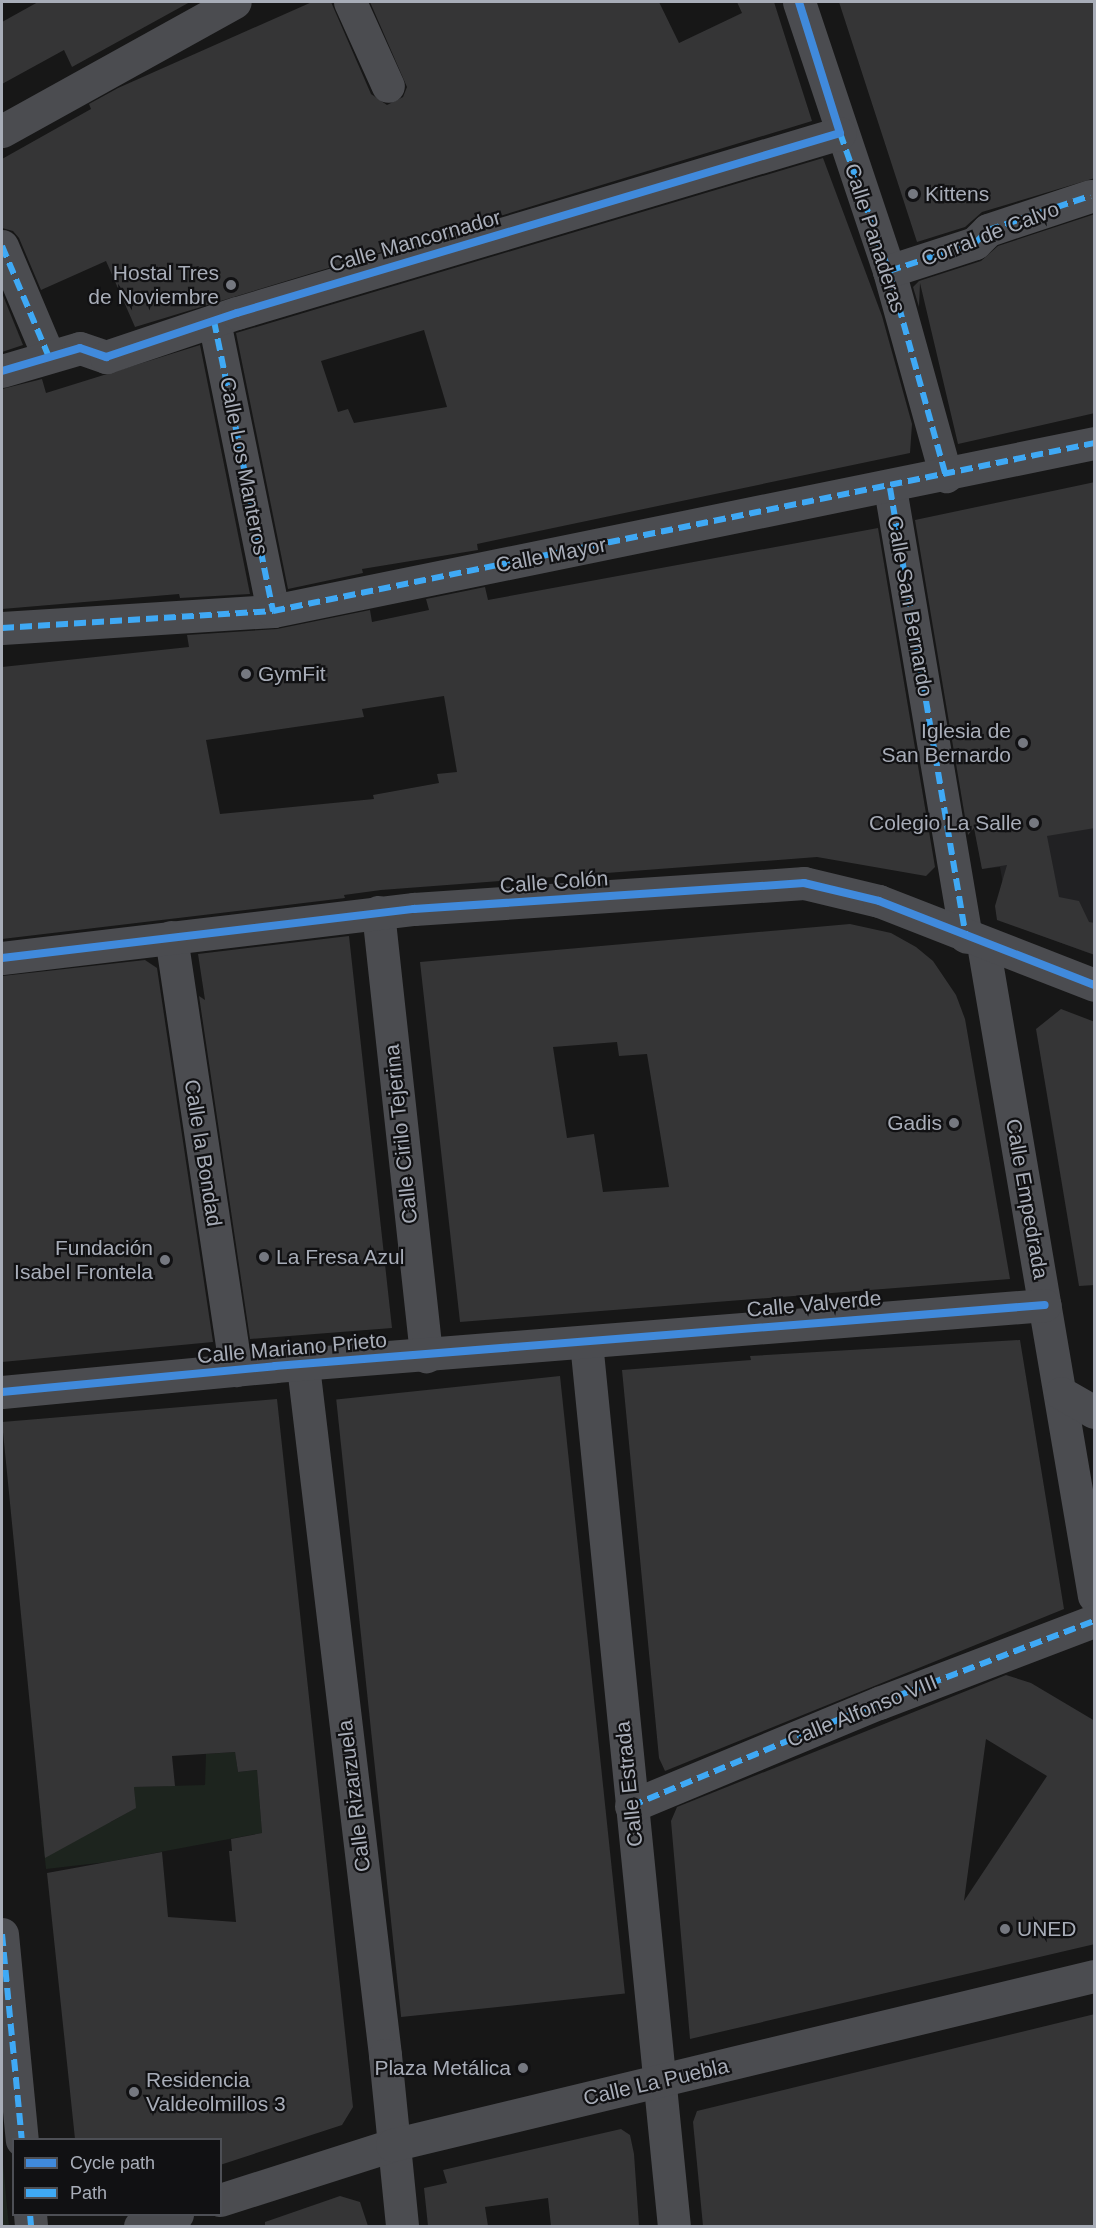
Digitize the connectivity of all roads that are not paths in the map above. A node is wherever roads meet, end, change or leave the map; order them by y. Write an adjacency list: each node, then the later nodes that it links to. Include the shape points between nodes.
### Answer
1 (235, 2): 5 (street)
2 (350, 2): 4 (street)
3 (799, 2): 6 (street, Calle Panaderas)
4 (388, 86)
5 (2, 131)
6 (840, 134): 9 (street, Calle Panaderas); 10 (street, Calle Mancornador)
7 (1090, 196): 9 (street, Corral de Calvo, via 988,230 975,243)
8 (2, 246): 11 (street)
9 (889, 271): 14 (street, Calle Panaderas)
10 (214, 321): 11 (street, Calle Mancornador, via 106,357 80,348); 16 (street, Calle Los Manteros)
11 (48, 355): 12 (street, Calle Mancornador)
12 (2, 371)
13 (1095, 443): 14 (street, Calle Mayor)
14 (946, 476): 15 (street, Calle Mayor)
15 (890, 488): 16 (street, Calle Mayor); 20 (street, Calle San Bernardo)
16 (273, 611): 17 (street, Calle Mayor)
17 (2, 628)
18 (378, 912): 19 (street, Calle Colón); 20 (street, Calle Colón, via 804,883 879,901); 25 (street, Calle Cirilo Tejerina)
19 (171, 937): 21 (street, Calle Colón); 27 (street, Calle la Bondad)
20 (975, 940): 22 (street, Calle Colón); 23 (street, Calle Empedrada)
21 (2, 958)
22 (1095, 985)
23 (1045, 1305): 24 (street, Calle Valverde); 29 (street, Calle Empedrada)
24 (586, 1342): 25 (street, Calle Mariano Prieto); 33 (street, Calle Estrada)
25 (426, 1356): 26 (street, Calle Mariano Prieto)
26 (303, 1366): 27 (street, Calle Mariano Prieto); 38 (street, Calle Rizarzuela, via 386,2055)
27 (236, 1370): 28 (street, Calle Mariano Prieto)
28 (2, 1392)
29 (1061, 1393): 30 (street); 31 (street, Calle Empedrada)
30 (1095, 1412)
31 (1095, 1596)
32 (1095, 1622): 33 (street, Calle Alfonso VIII, via 879,1703)
33 (631, 1806): 36 (street, Calle Estrada)
34 (2, 1934): 37 (street)
35 (1095, 1976): 36 (street, Calle La Puebla)
36 (660, 2081): 38 (street, Calle La Puebla); 43 (street, Calle Estrada)
37 (22, 2138)
38 (392, 2145): 39 (street, Calle La Puebla); 42 (street, Calle Rizarzuela)
39 (222, 2199)
40 (171, 2216): 41 (street)
41 (140, 2226)
42 (402, 2226)
43 (674, 2226)

